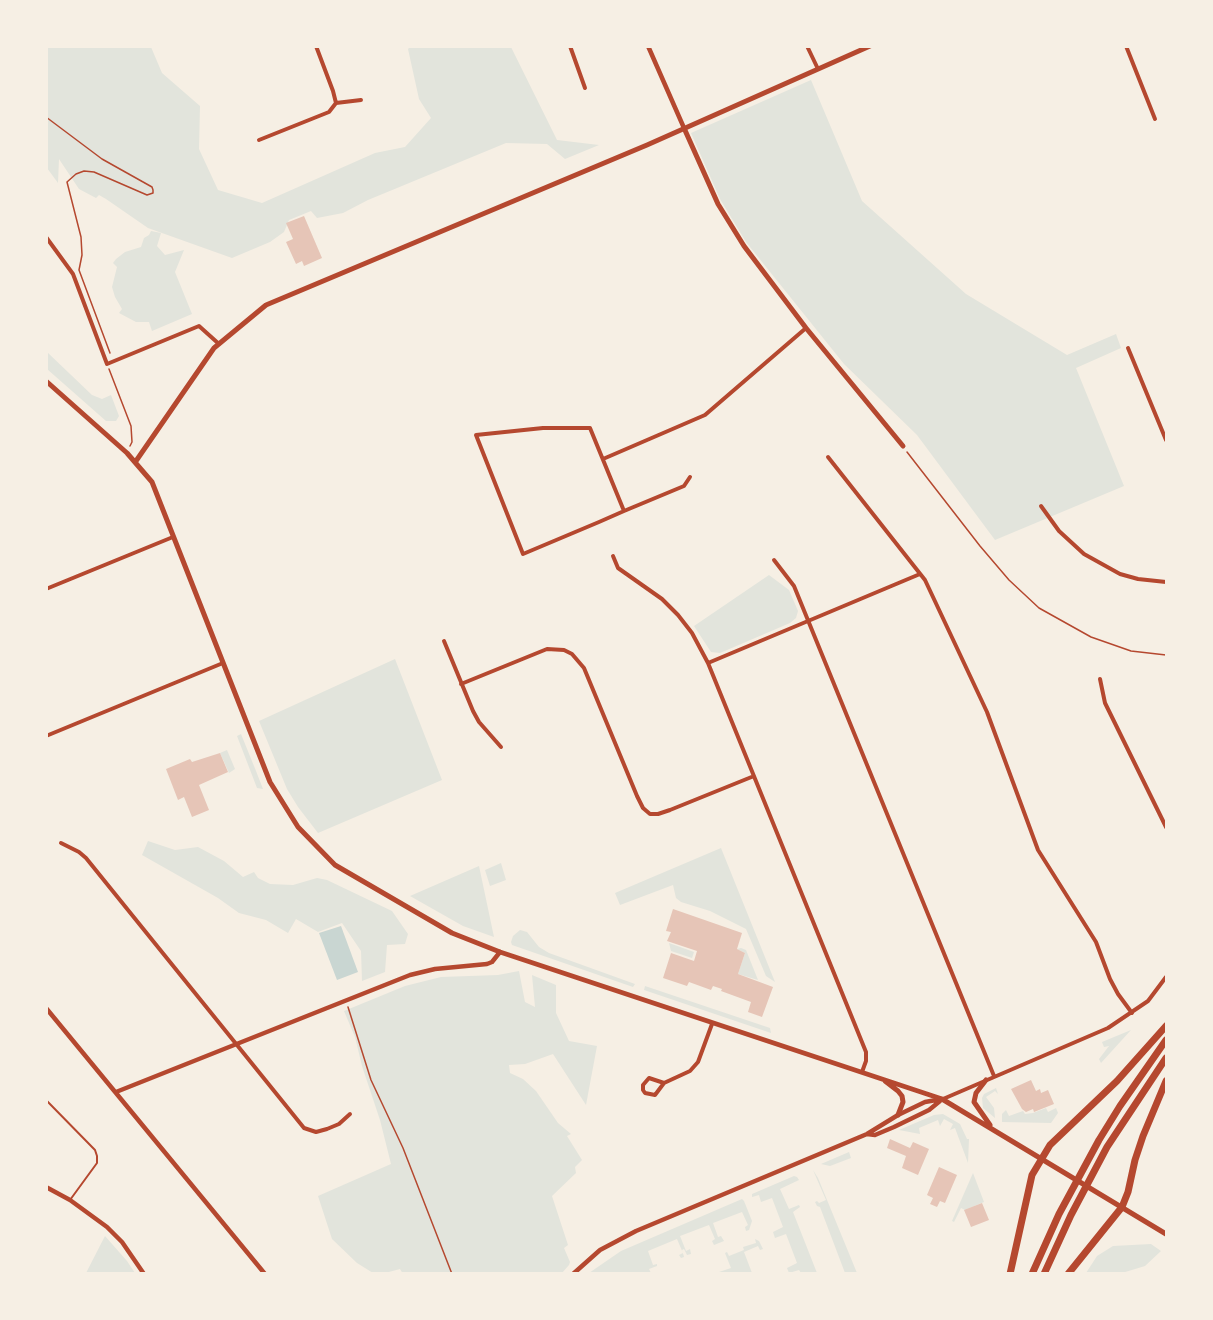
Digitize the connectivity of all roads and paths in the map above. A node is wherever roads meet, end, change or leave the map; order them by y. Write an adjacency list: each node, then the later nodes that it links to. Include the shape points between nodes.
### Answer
1 (316, 46): 10 (street)
2 (570, 46): 8 (street)
3 (648, 46): 13 (street)
4 (807, 46): 7 (street)
5 (870, 46): 7 (main road)
6 (1126, 46): 12 (street)
7 (818, 70): 13 (main road)
8 (585, 88)
9 (361, 100): 10 (street)
10 (336, 103): 14 (street, via 329,112)
11 (46, 117): 19 (path, via 102,159 153,190 147,195 84,171 67,182 81,237 79,270 110,352)
12 (1155, 119)
13 (684, 128): 16 (main road, via 718,204 744,246); 17 (main road, via 266,305)
14 (260, 140)
15 (46, 237): 19 (street, via 73,274)
16 (807, 328): 22 (main road); 25 (street, via 705,415)
17 (219, 344): 19 (street, via 199,326); 26 (main road)
18 (1128, 348): 21 (street)
19 (107, 364): 23 (path, via 131,426 132,442)
20 (46, 381): 23 (main road)
21 (1167, 440)
22 (903, 446): 38 (path, via 980,546 1039,608 1091,637 1131,651)
23 (127, 453): 26 (main road)
24 (828, 457): 33 (street)
25 (603, 459): 29 (street); 29 (street, via 591,428 476,435 523,554)
26 (135, 461): 30 (main road, via 152,482)
27 (690, 477): 29 (street, via 684,486)
28 (1041, 506): 34 (street, via 1059,531 1093,560 1120,574)
29 (624, 511)
30 (174, 537): 35 (street); 39 (main road)
31 (613, 556): 40 (street, via 618,568 678,615)
32 (774, 560): 36 (street, via 794,586)
33 (920, 573): 36 (street); 52 (street, via 987,712 1038,850 1096,942 1110,979)
34 (1167, 582)
35 (46, 590)
36 (808, 622): 40 (street); 59 (street)
37 (444, 641): 42 (street)
38 (1167, 655)
39 (223, 663): 43 (street); 48 (main road, via 270,782 311,843 335,865 391,899 452,933)
40 (708, 663): 45 (street)
41 (1100, 679): 46 (street, via 1105,703)
42 (461, 684): 44 (street, via 478,722); 45 (street, via 547,649 572,654 584,668 637,796 650,814 670,810)
43 (46, 736)
44 (501, 747)
45 (754, 776): 58 (street, via 866,1052)
46 (1167, 827)
47 (61, 843): 56 (street, via 86,858)
48 (500, 952): 50 (street, via 492,962 419,972); 53 (main road)
49 (1167, 977): 52 (street, via 1148,1001)
50 (345, 1000): 56 (street); 79 (path, via 371,1080 403,1148)
51 (46, 1008): 64 (street)
52 (1132, 1013): 59 (street, via 1108,1028)
53 (712, 1024): 58 (main road); 63 (street, via 698,1062 682,1076)
54 (1167, 1026): 71 (highway, via 1050,1145)
55 (1167, 1040): 81 (highway, via 1094,1148)
56 (236, 1043): 64 (street); 67 (street, via 304,1128 316,1132 327,1129)
57 (1167, 1058): 82 (highway, via 1102,1156)
58 (862, 1072): 60 (main road)
59 (994, 1076): 61 (street)
60 (878, 1077): 65 (main road); 68 (main road, via 902,1096)
61 (986, 1080): 65 (street); 69 (main road, via 974,1102)
62 (1167, 1081): 74 (highway, via 1143,1136)
63 (664, 1083): 63 (street, via 649,1078 643,1090 655,1095)
64 (117, 1092): 78 (street)
65 (942, 1099): 68 (street); 69 (main road); 70 (street, via 894,1127)
66 (46, 1100): 73 (lane, via 97,1156 97,1162)
67 (350, 1114)
68 (898, 1115): 70 (street)
69 (993, 1128): 71 (main road)
70 (867, 1134): 76 (street, via 636,1231 600,1250)
71 (1042, 1159): 74 (main road); 80 (highway, via 1032,1175)
72 (46, 1187): 73 (street)
73 (70, 1200): 77 (street, via 122,1242)
74 (1122, 1207): 75 (main road); 83 (highway)
75 (1167, 1234)
76 (575, 1271)
77 (144, 1274)
78 (265, 1274)
79 (452, 1274)
80 (1010, 1274)
81 (1032, 1274)
82 (1044, 1274)
83 (1068, 1274)

